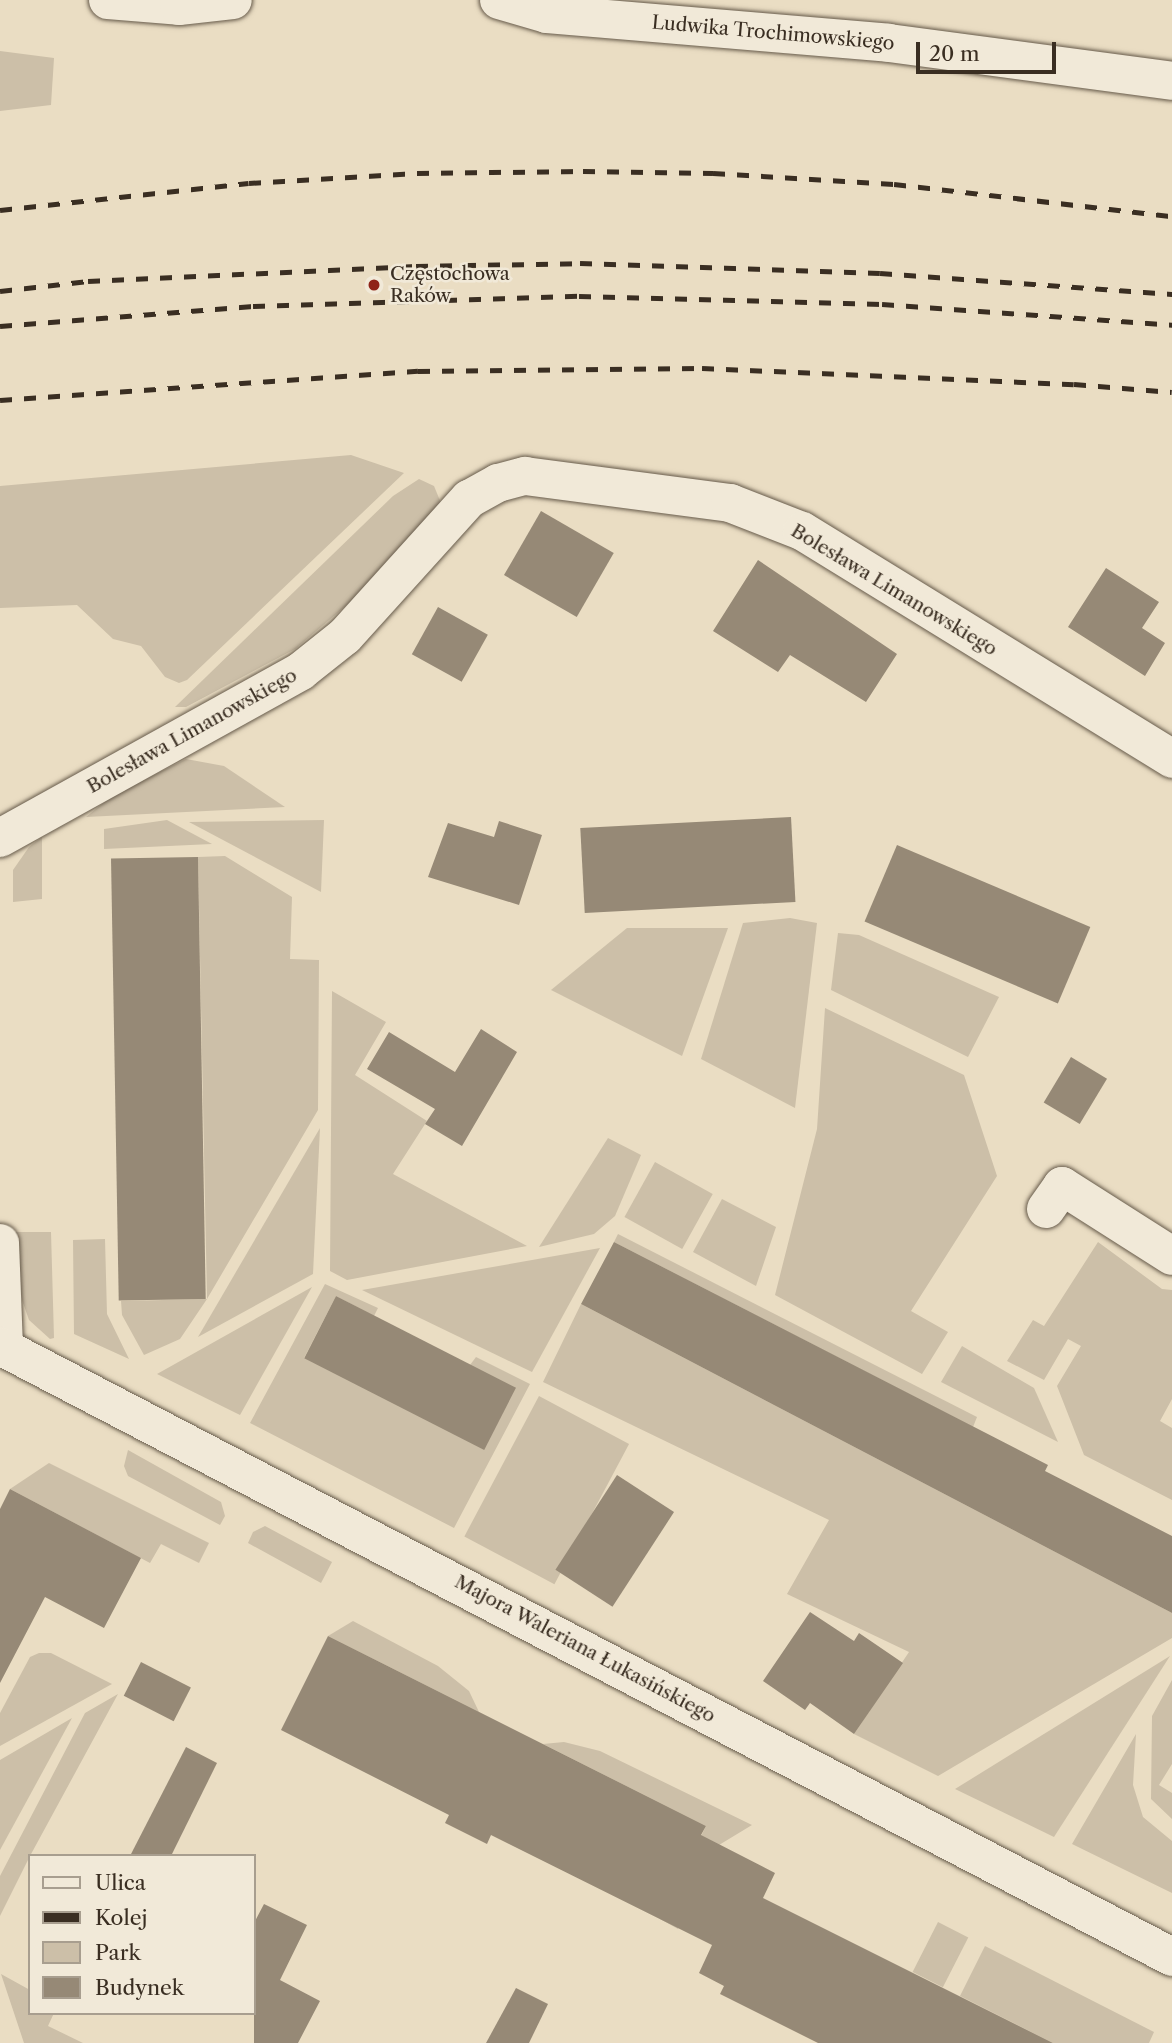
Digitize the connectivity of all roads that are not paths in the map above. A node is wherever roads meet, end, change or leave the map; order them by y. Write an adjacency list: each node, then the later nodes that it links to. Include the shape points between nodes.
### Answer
1 (108, 0): 2 (street, via 179,6)
2 (233, 0)
3 (499, 0): 4 (street, Ludwika Trochimowskiego, via 547,14 888,43)
4 (1172, 81)
5 (1172, 759): 6 (street, Bolesława Limanowskiego, via 802,531 730,503 525,476 498,483 469,499 345,636 301,671)
6 (0, 838)
7 (1046, 1209): 9 (street, via 1062,1186)
8 (0, 1243): 10 (street)
9 (1172, 1256)
10 (1, 1350): 11 (street, Majora Waleriana Łukasińskiego)
11 (1172, 1957)

